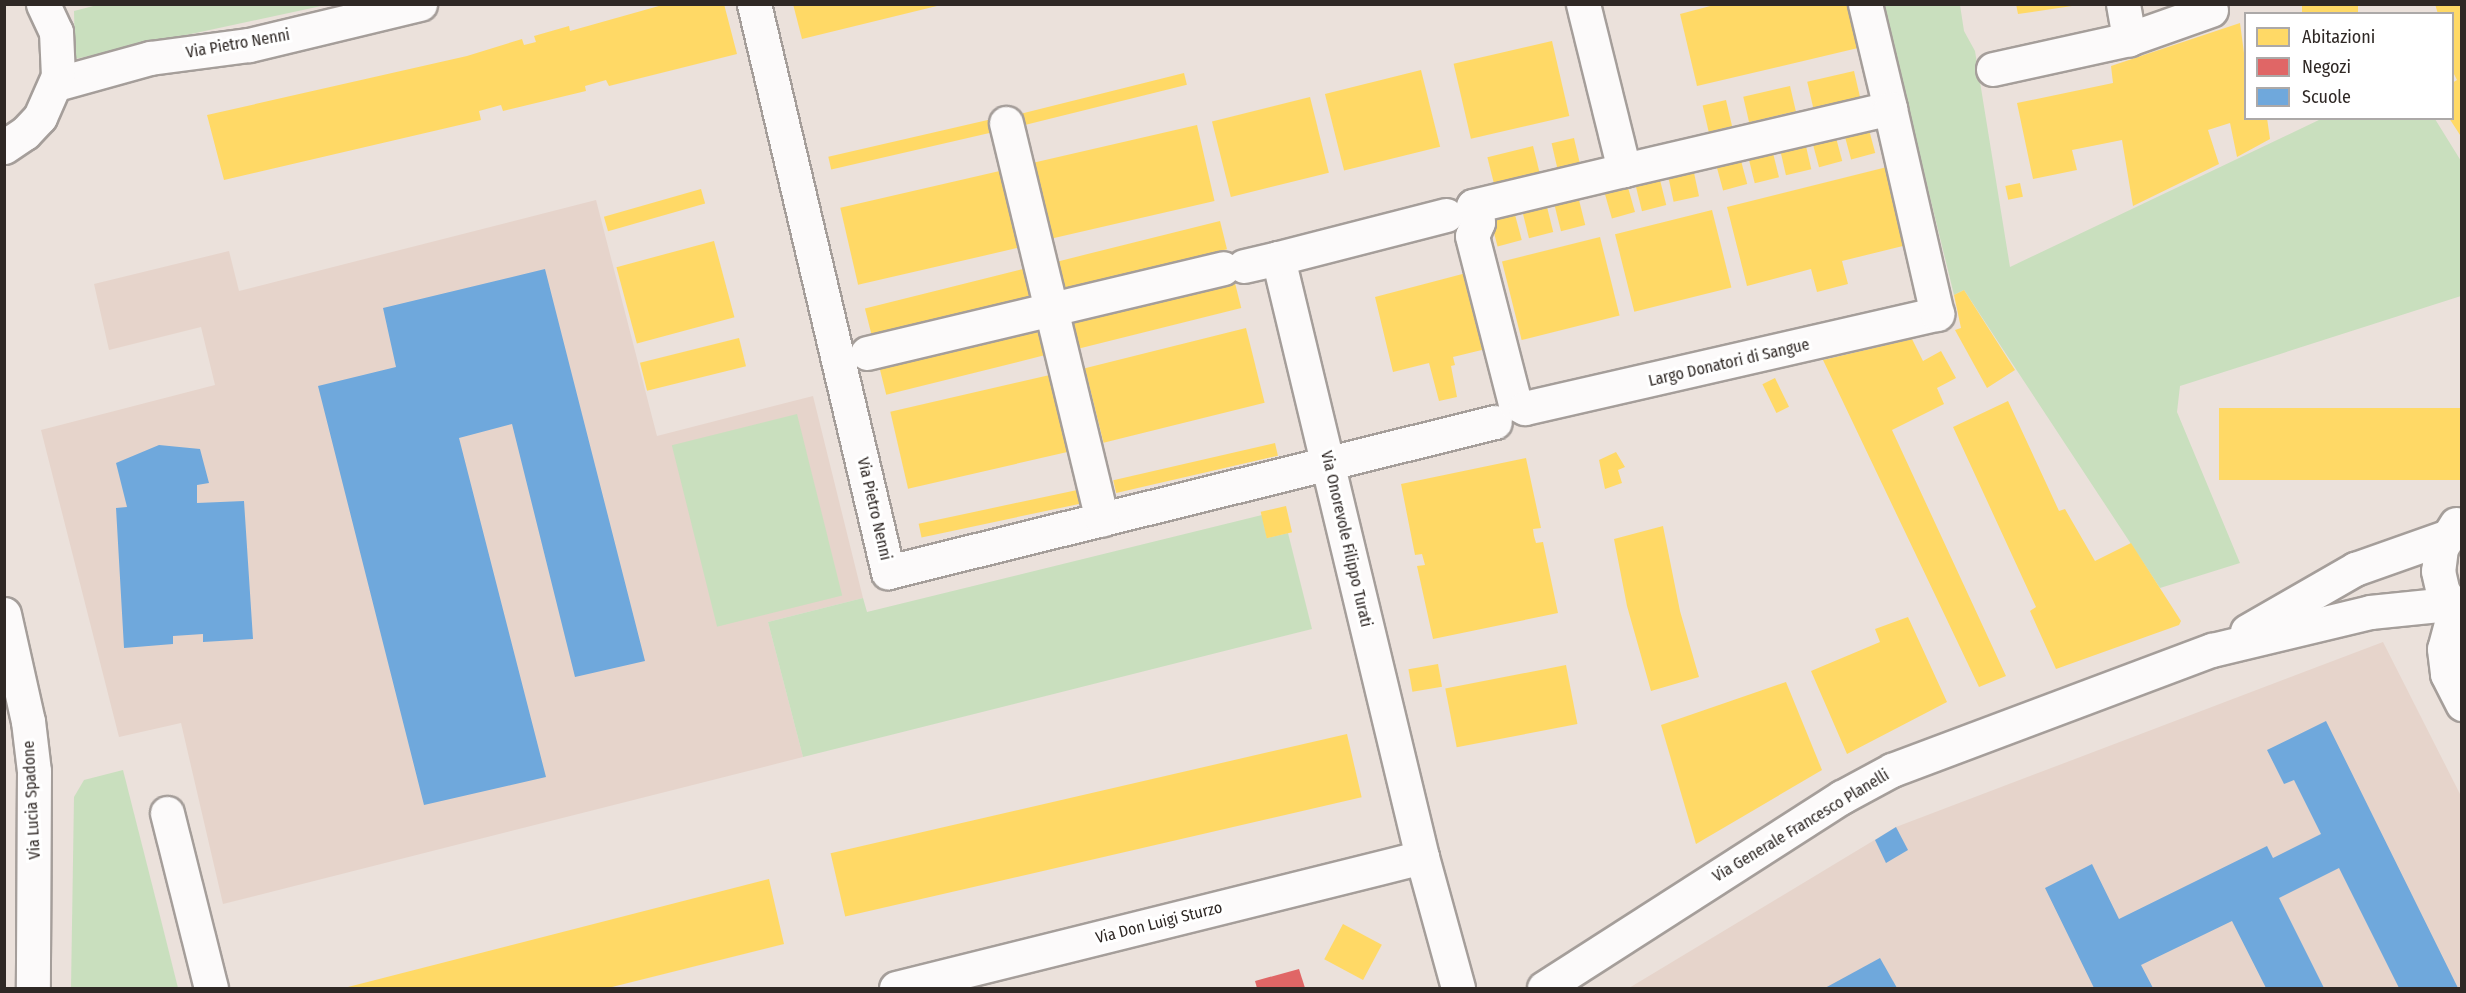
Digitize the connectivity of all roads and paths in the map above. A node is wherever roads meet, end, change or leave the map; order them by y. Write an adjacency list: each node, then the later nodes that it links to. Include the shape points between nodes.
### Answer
1 (43, 4): 10 (street, via 56,32 60,54)
2 (420, 4): 10 (street, Via Pietro Nenni, via 249,45 150,58)
3 (754, 4): 21 (street, Via Pietro Nenni, via 888,572)
4 (1583, 4): 14 (street)
5 (1865, 4): 11 (street, Largo Donatori di Sangue)
6 (2122, 4): 8 (street)
7 (2211, 9): 8 (street)
8 (2129, 39): 9 (street)
9 (1993, 69)
10 (56, 84): 13 (street, via 40,117)
11 (1890, 108): 14 (street); 15 (street, Largo Donatori di Sangue, via 1937,314 1537,408 1515,403 1472,236 1478,222)
12 (1006, 123): 17 (street)
13 (4, 147)
14 (1624, 170): 15 (street)
15 (1460, 210): 16 (street)
16 (1278, 258): 17 (street); 20 (street, Via Onorevole Filippo Turati)
17 (1052, 309): 18 (street); 21 (street)
18 (867, 353)
19 (1495, 422): 20 (street, Via Pietro Nenni)
20 (1329, 464): 21 (street, Via Pietro Nenni); 28 (street, Via Onorevole Filippo Turati)
21 (1102, 520)
22 (2455, 527): 23 (street, via 2438,571); 25 (street, Via Generale Francesco Planelli, via 2355,569)
23 (2455, 611): 25 (street, Via Generale Francesco Planelli, via 2370,612); 26 (street, via 2444,649 2447,674)
24 (4, 614): 29 (street, Via Lucia Spadone, via 28,721 34,771)
25 (2212, 650): 33 (street, Via Generale Francesco Planelli, via 1892,770 1832,804)
26 (2462, 704)
27 (167, 813): 30 (street)
28 (1422, 857): 31 (street, Via Don Luigi Sturzo); 32 (street, Via Onorevole Filippo Turati)
29 (33, 988)
30 (211, 988)
31 (896, 988)
32 (1458, 988)
33 (1544, 988)

